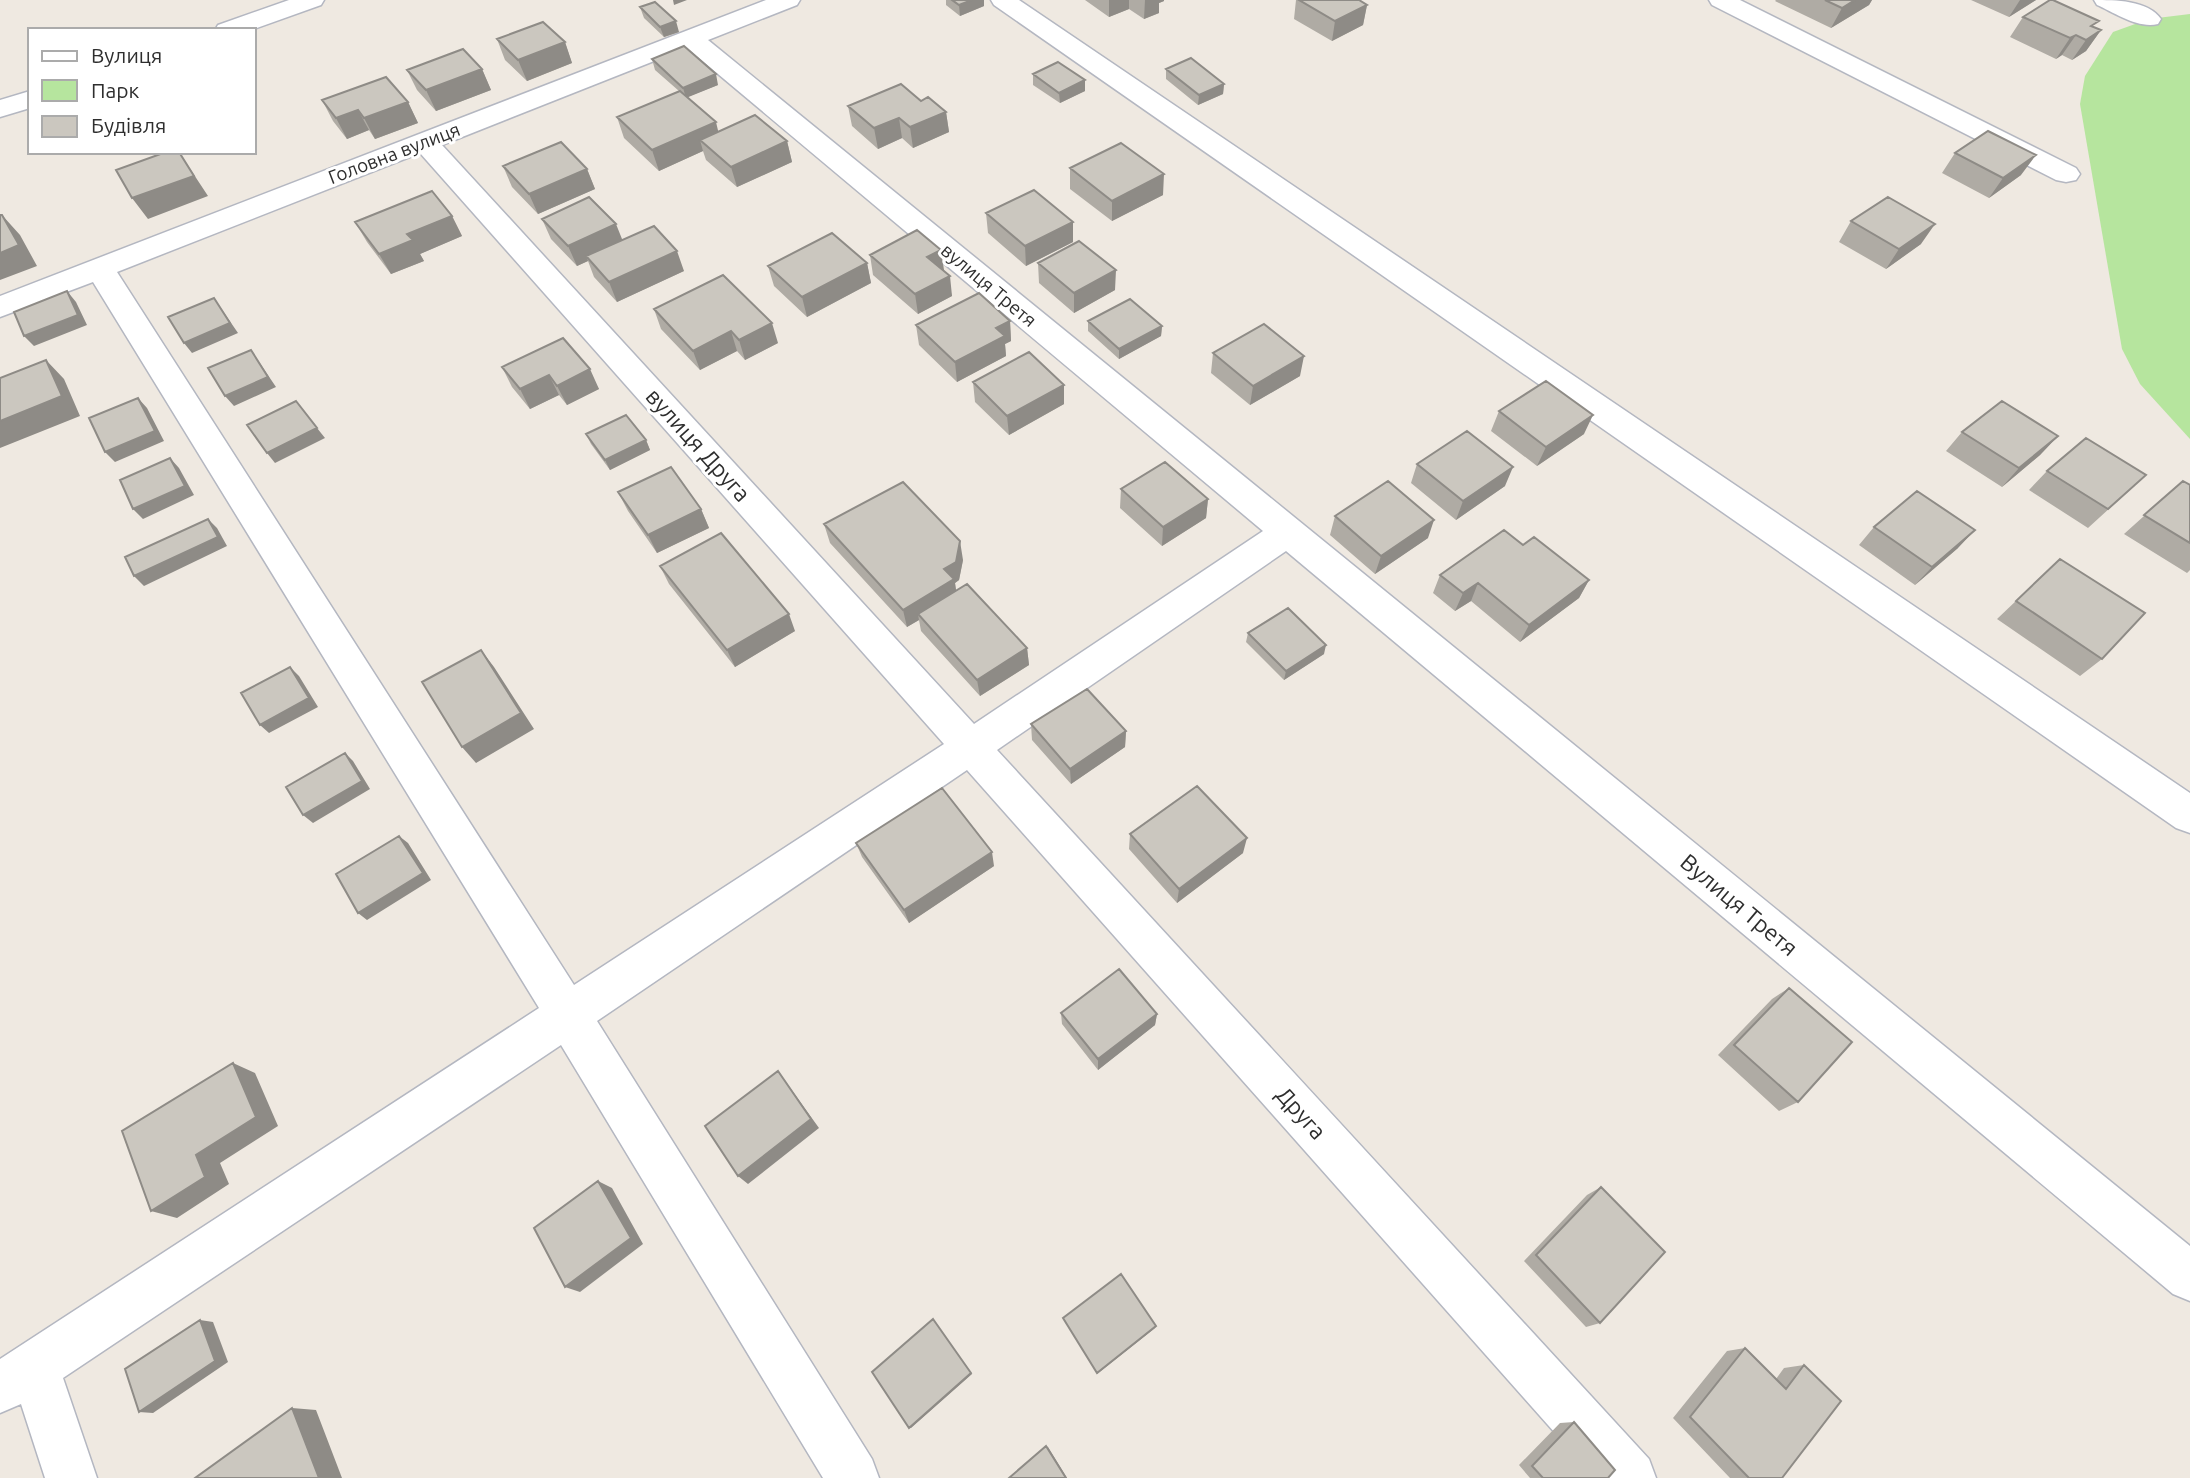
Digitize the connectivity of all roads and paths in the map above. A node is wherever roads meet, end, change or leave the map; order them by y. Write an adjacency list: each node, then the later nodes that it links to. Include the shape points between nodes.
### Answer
1 (312, 0): 7 (street)
2 (788, 0): 8 (street, Головна вулиця)
3 (1003, 0): 17 (street)
4 (1721, 0): 12 (street)
5 (2106, 0): 6 (street)
6 (2149, 19)
7 (233, 28)
8 (690, 38): 11 (street, Головна вулиця); 15 (street, вулиця Третя)
9 (28, 100): 10 (street)
10 (0, 109)
11 (424, 141): 13 (street, Головна вулиця); 16 (street, вулиця Друга)
12 (2066, 174)
13 (99, 267): 14 (street, Головна вулиця); 18 (street)
14 (0, 307)
15 (1289, 532): 16 (street); 19 (street, Вулиця Третя)
16 (972, 748): 18 (street); 23 (street, Друга)
17 (2190, 815)
18 (567, 1013): 20 (street); 22 (street)
19 (2190, 1277)
20 (17, 1378): 21 (street)
21 (71, 1478)
22 (853, 1478)
23 (1630, 1478)

